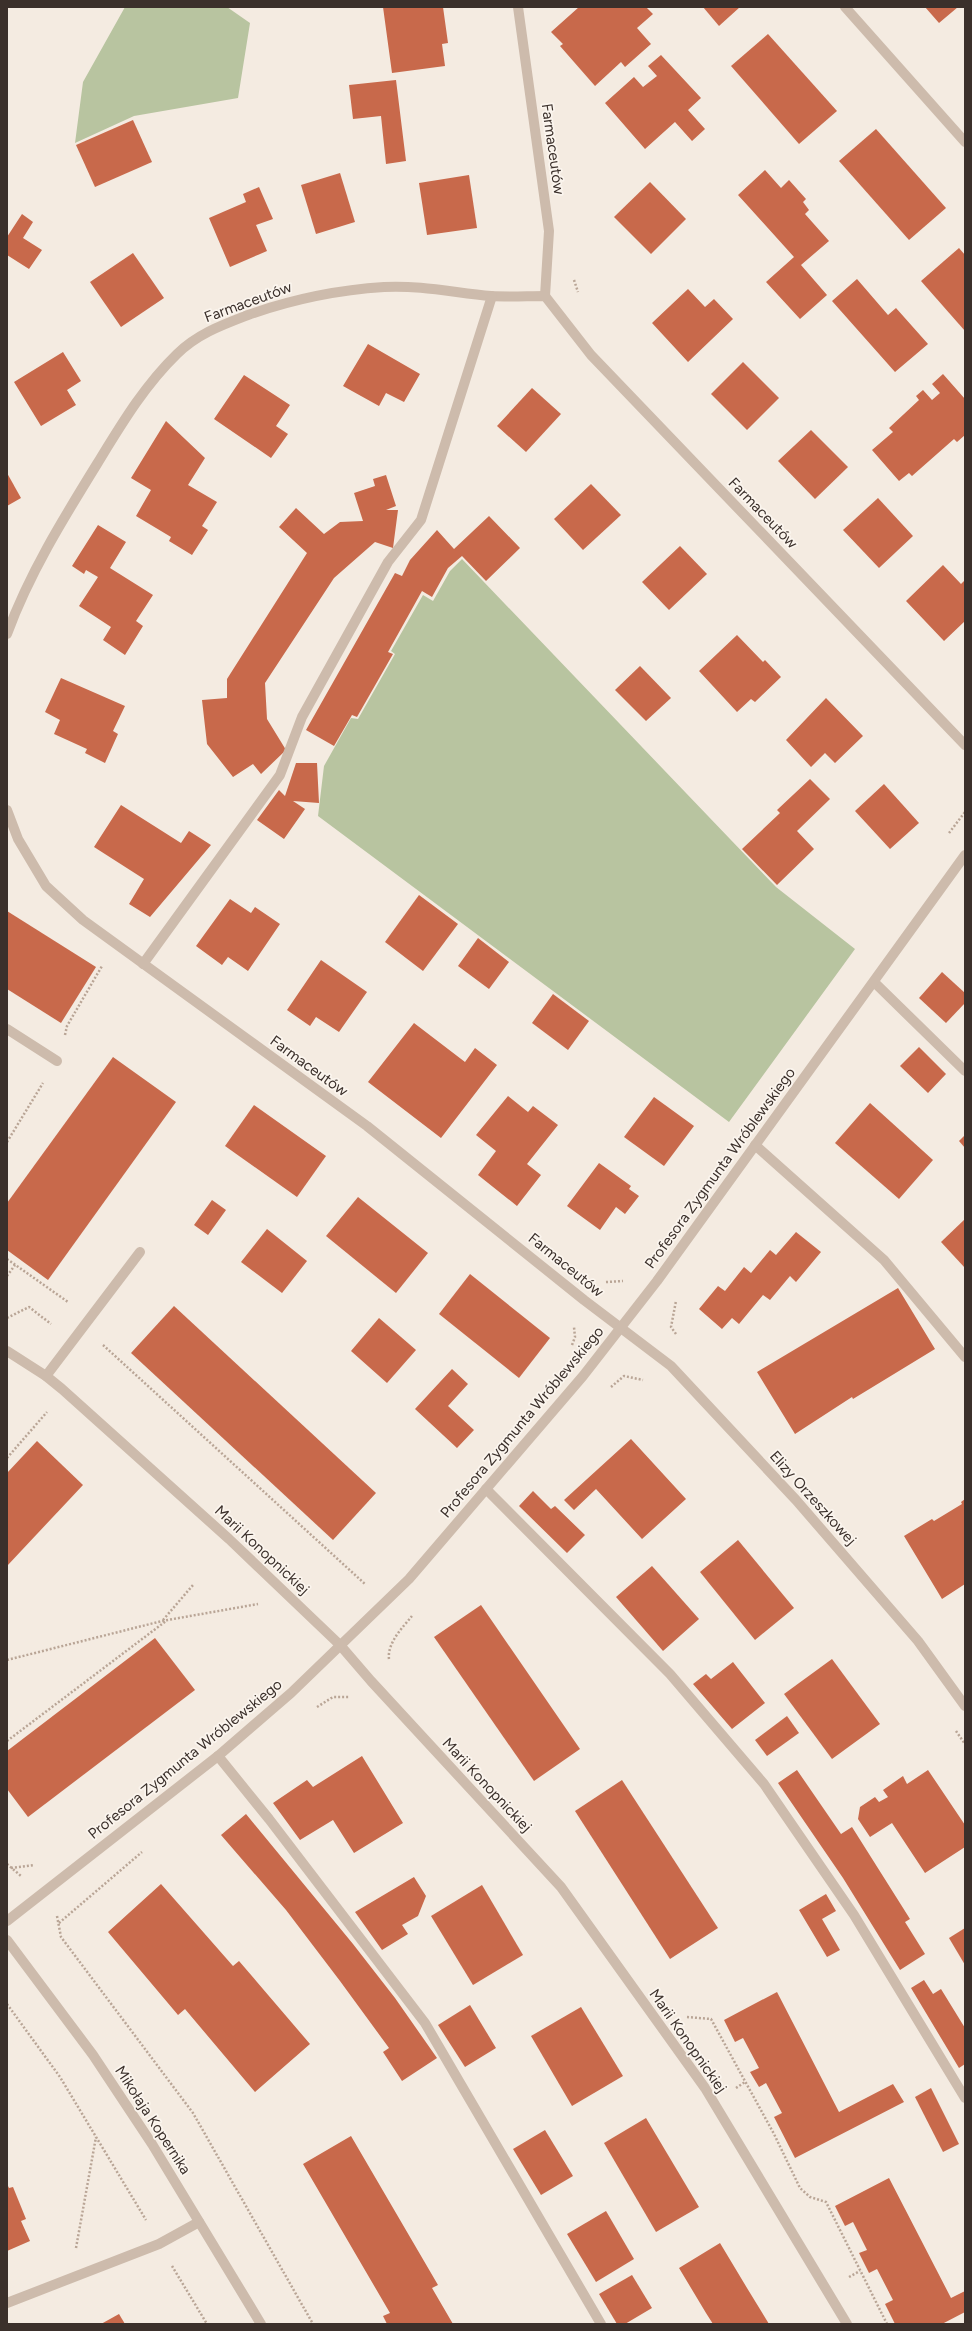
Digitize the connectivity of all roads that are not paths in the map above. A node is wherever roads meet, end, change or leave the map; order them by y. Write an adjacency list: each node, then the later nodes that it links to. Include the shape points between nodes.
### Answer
1 (518, 7): 5 (street, Farmaceutów, via 549,231)
2 (845, 7): 3 (street)
3 (965, 142)
4 (492, 296): 5 (street, Farmaceutów); 6 (street, Farmaceutów, via 424,288 385,287 348,290 281,304 210,330 178,353 135,403 39,563 21,596); 10 (street, via 421,520 388,562 305,710 280,775)
5 (545, 296): 7 (street, Farmaceutów, via 591,355)
6 (7, 634)
7 (965, 745)
8 (7, 810): 10 (street, Farmaceutów, via 18,839 46,886 83,920)
9 (965, 855): 11 (street, Profesora Zygmunta Wróblewskiego)
10 (143, 964): 17 (street, Farmaceutów, via 367,1126)
11 (874, 982): 14 (street); 15 (street, Profesora Zygmunta Wróblewskiego)
12 (7, 1029): 13 (street)
13 (57, 1061)
14 (965, 1070)
15 (756, 1145): 17 (street, Profesora Zygmunta Wróblewskiego); 19 (street, via 884,1260)
16 (140, 1252): 20 (street)
17 (621, 1327): 21 (street, Profesora Zygmunta Wróblewskiego, via 583,1376); 23 (street, Elizy Orzeszkowej, via 670,1366 796,1500 918,1641)
18 (7, 1351): 20 (street, Marii Konopnickiej)
19 (965, 1357)
20 (46, 1376): 22 (street, Marii Konopnickiej, via 292,1598)
21 (486, 1489): 22 (street, Profesora Zygmunta Wróblewskiego, via 409,1579); 27 (street, via 670,1674 764,1784 854,1915)
22 (340, 1645): 24 (street, Profesora Zygmunta Wróblewskiego, via 291,1693); 32 (street, Marii Konopnickiej, via 561,1887 704,2088)
23 (965, 1706)
24 (218, 1756): 25 (street, Profesora Zygmunta Wróblewskiego); 31 (street, via 425,2023)
25 (7, 1921)
26 (7, 1940): 28 (street, Mikołaja Kopernika, via 93,2055 152,2144)
27 (965, 2098)
28 (199, 2222): 29 (street, via 159,2244); 30 (street, Mikołaja Kopernika)
29 (7, 2303)
30 (261, 2324)
31 (601, 2324)
32 (847, 2324)

